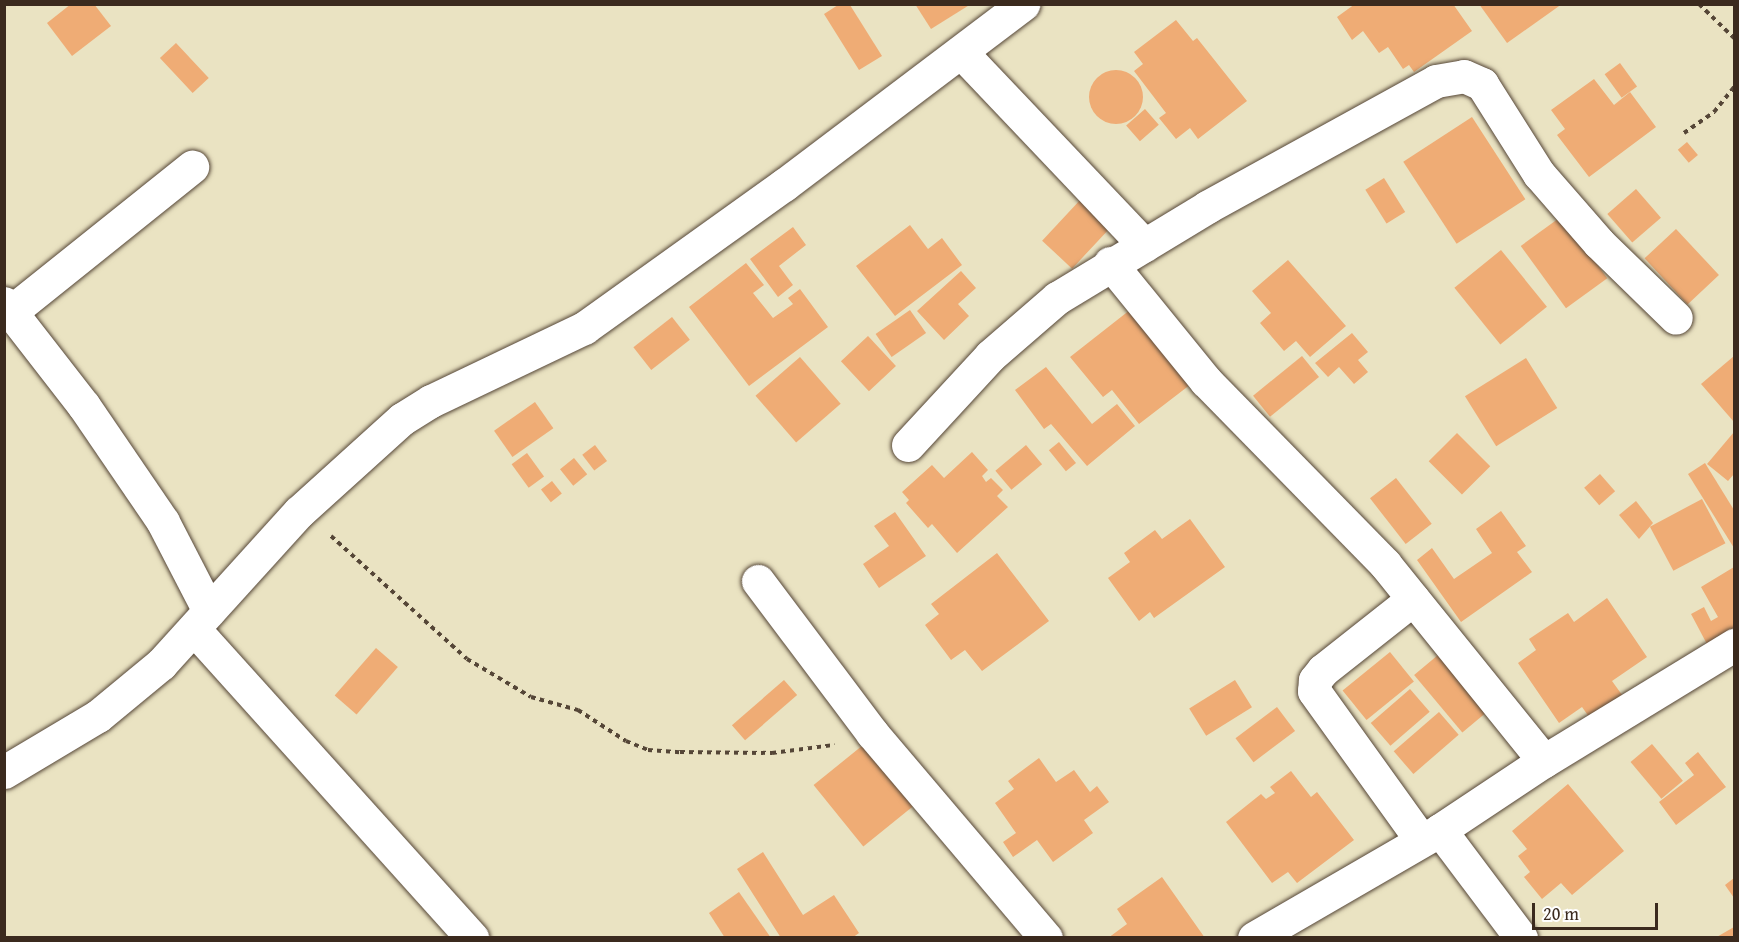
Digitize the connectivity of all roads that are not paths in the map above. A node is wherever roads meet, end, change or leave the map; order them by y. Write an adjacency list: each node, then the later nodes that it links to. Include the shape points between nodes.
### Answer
1 (1023, 4): 2 (street)
2 (962, 53): 4 (street); 11 (street, via 584,328 431,401 402,419 299,512)
3 (192, 167): 6 (street)
4 (1144, 245): 5 (street); 7 (street, via 1436,81 1464,76 1482,84 1494,99 1528,157 1565,205)
5 (1110, 263): 8 (street, via 1024,325); 10 (street, via 1206,381 1351,526)
6 (8, 307): 11 (street, via 84,406 163,522)
7 (1676, 318)
8 (908, 444)
9 (758, 581): 17 (street, via 872,733)
10 (1413, 599): 13 (street); 15 (street, via 1323,670 1315,680 1314,691)
11 (201, 620): 14 (street, via 161,664 98,716); 16 (street)
12 (1734, 645): 13 (street)
13 (1544, 761): 15 (street)
14 (4, 772)
15 (1430, 835): 18 (street); 19 (street)
16 (472, 938)
17 (1047, 938)
18 (1254, 938)
19 (1521, 938)

